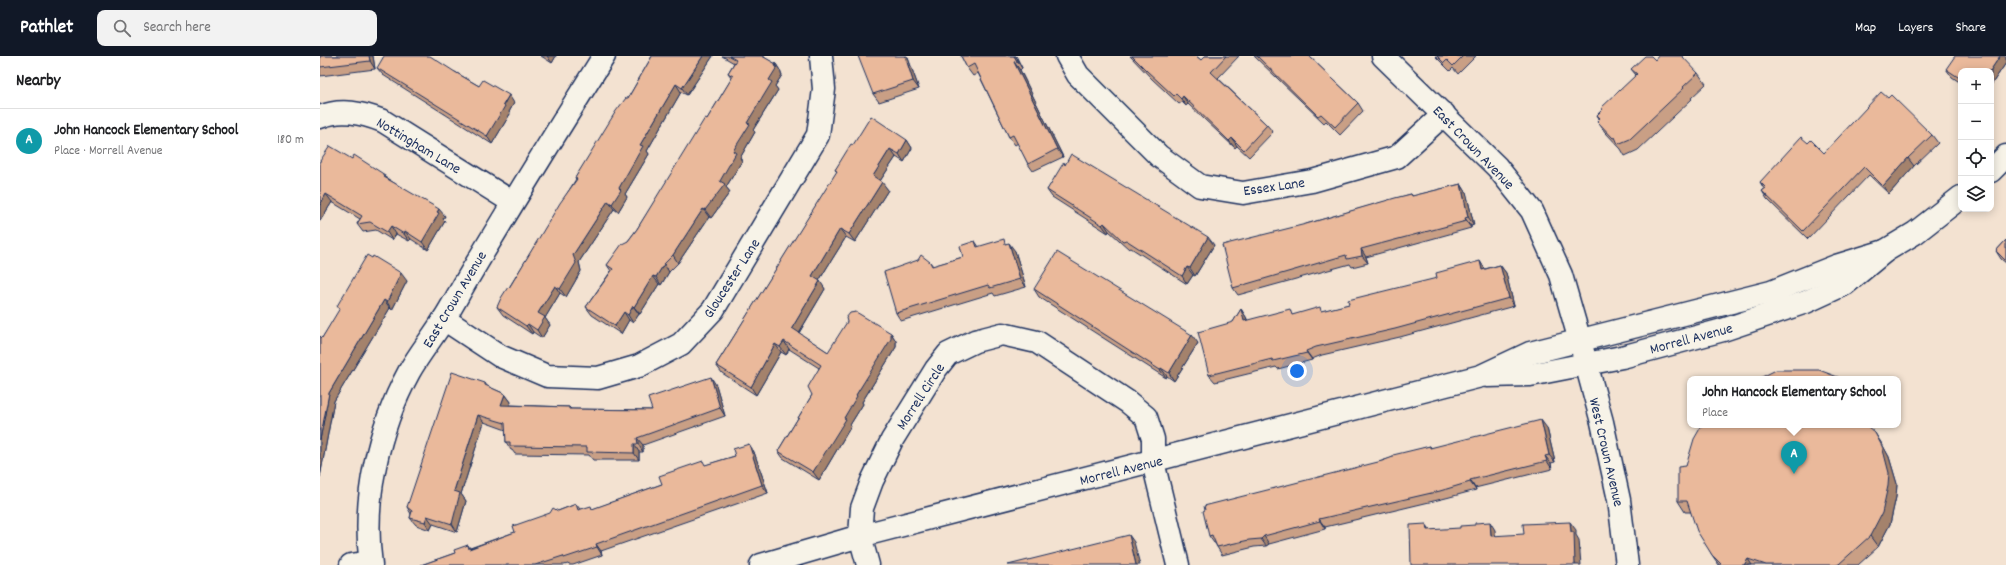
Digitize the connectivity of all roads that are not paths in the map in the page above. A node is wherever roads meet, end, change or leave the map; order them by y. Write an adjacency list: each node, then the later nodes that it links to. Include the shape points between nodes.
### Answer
1 (604, 56): 10 (street, East Crown Avenue)
2 (821, 56): 12 (street, Gloucester Lane, via 824,89 818,135 713,310 681,344 639,366 598,378 547,376 500,356)
3 (1067, 56): 5 (street, Essex Lane, via 1078,76 1159,156 1200,186 1243,193 1312,181 1397,157)
4 (1383, 56): 5 (street, East Crown Avenue)
5 (1444, 114): 13 (street, East Crown Avenue, via 1496,166 1532,211 1561,275)
6 (320, 117): 10 (street, Nottingham Lane, via 331,112 360,113 383,121)
7 (2006, 156): 8 (street)
8 (1994, 168)
9 (1958, 199): 11 (street, Morrell Avenue, via 1915,233)
10 (512, 202): 12 (street, East Crown Avenue)
11 (1884, 251): 13 (street, Morrell Avenue, via 1836,266 1771,292); 14 (street, Morrell Avenue, via 1845,284 1806,302 1723,330)
12 (444, 319): 18 (street, East Crown Avenue, via 409,371 392,405 372,482)
13 (1580, 341): 14 (street, West Crown Avenue); 15 (street, Morrell Avenue, via 1530,353)
14 (1586, 365): 15 (street, Morrell Avenue, via 1530,375); 22 (street, West Crown Avenue, via 1602,422 1619,500)
15 (1481, 376): 16 (street, Morrell Avenue)
16 (1153, 462): 17 (street, Morrell Avenue); 17 (street, Morrell Circle, via 1153,439 1146,417 1128,402 1037,342 1002,334 975,341 948,354 936,369 892,440 872,481 862,508); 21 (street, Morrell Circle)
17 (860, 536): 19 (street, Morrell Avenue); 20 (street, Morrell Circle)
18 (364, 564)
19 (760, 565)
20 (868, 565)
21 (1178, 565)
22 (1627, 565)

